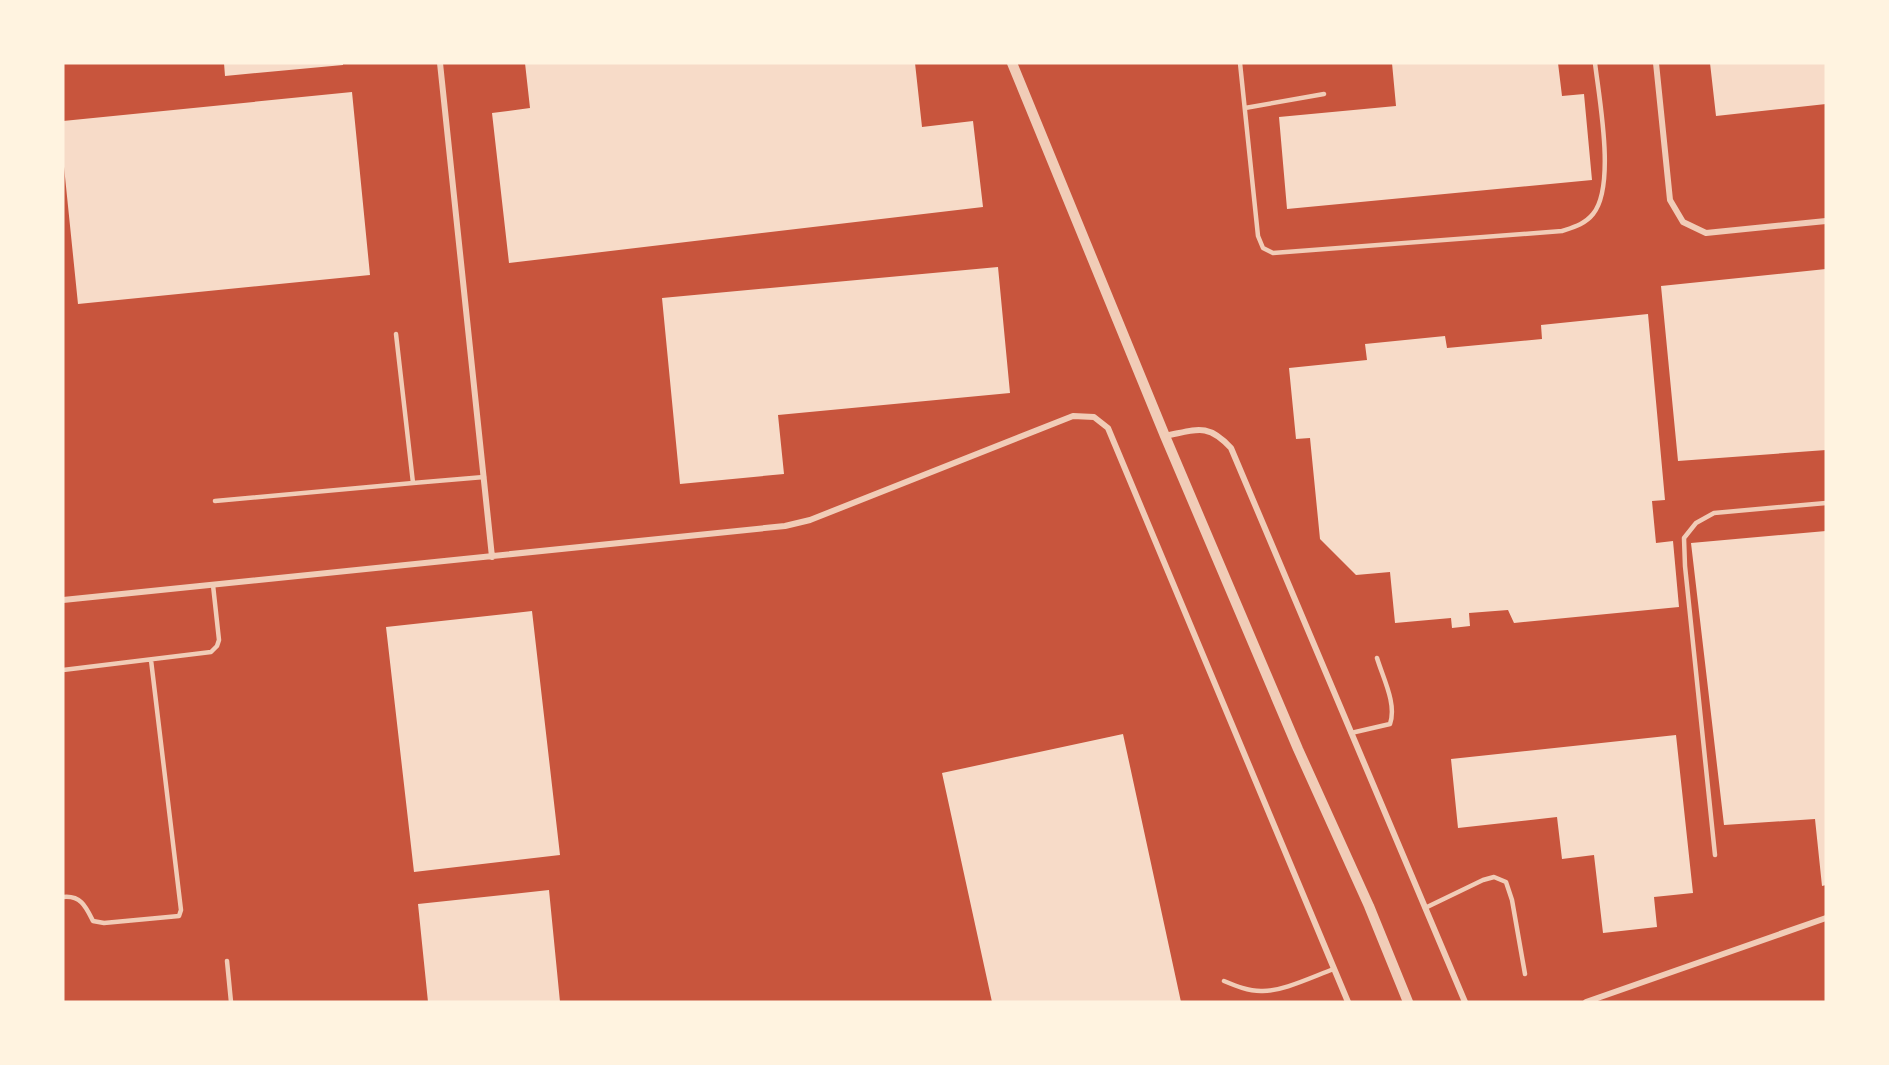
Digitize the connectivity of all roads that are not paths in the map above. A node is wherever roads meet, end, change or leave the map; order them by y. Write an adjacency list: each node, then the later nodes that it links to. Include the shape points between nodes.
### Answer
1 (440, 63): 11 (street)
2 (1012, 63): 10 (street)
3 (1240, 63): 7 (lane)
4 (1595, 63): 7 (lane, via 1606,168 1602,196 1594,213 1581,225 1562,231 1273,253 1263,248 1258,236)
5 (1656, 63): 8 (street, via 1670,200 1683,222 1706,233)
6 (1324, 94): 7 (lane)
7 (1245, 108)
8 (1826, 220)
9 (396, 334): 12 (lane)
10 (1165, 436): 21 (street, via 1204,429 1219,435 1231,448); 32 (street)
11 (484, 477): 12 (lane); 15 (street)
12 (413, 483): 13 (lane)
13 (215, 501)
14 (1826, 503): 22 (lane, via 1714,513 1696,523 1684,538)
15 (492, 557): 16 (street); 27 (street, via 785,526 810,520 1073,416 1095,417 1108,428)
16 (213, 585): 17 (street); 19 (lane, via 217,646 211,652)
17 (63, 600)
18 (1377, 658): 21 (lane, via 1393,714 1390,724)
19 (151, 660): 20 (lane); 23 (lane, via 179,916 104,923 93,921 84,903)
20 (63, 670)
21 (1351, 733): 24 (street)
22 (1715, 855)
23 (63, 897)
24 (1425, 908): 28 (lane, via 1483,880 1494,877 1506,882); 33 (street)
25 (1826, 918): 34 (street)
26 (227, 960): 30 (lane)
27 (1334, 969): 29 (lane, via 1263,992); 31 (street)
28 (1525, 974)
29 (1224, 981)
30 (231, 1002)
31 (1348, 1002)
32 (1408, 1002)
33 (1465, 1002)
34 (1586, 1002)

